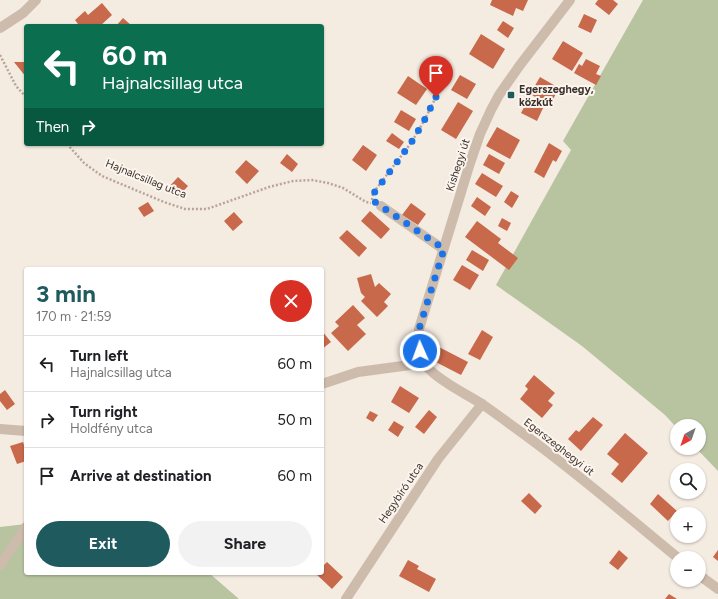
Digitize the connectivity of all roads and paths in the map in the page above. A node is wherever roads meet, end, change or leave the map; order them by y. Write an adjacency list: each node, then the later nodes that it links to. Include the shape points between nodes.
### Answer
1 (36, 0): 3 (street, via 23,13)
2 (570, 0): 9 (street, Kishegyi út, via 520,65 491,110 470,163)
3 (0, 28)
4 (0, 55): 5 (path, via 16,86)
5 (24, 95)
6 (436, 97): 8 (path, via 411,143 374,193 372,200)
7 (69, 146): 8 (path, Hajnalcsillag utca, via 84,163 102,176 185,208 207,209 269,187 293,181 312,180 343,188 366,202)
8 (381, 206): 9 (street)
9 (444, 249): 10 (street, Kishegyi út, via 419,329 418,341)
10 (423, 359): 11 (street, via 410,365 358,372); 12 (street, Egerszeghegyi út, via 436,375)
11 (324, 383)
12 (482, 404): 16 (street, Egerszeghegyi út, via 568,468); 20 (street, Hegybíró utca, via 438,459)
13 (0, 429): 14 (street)
14 (24, 431)
15 (24, 530): 17 (street)
16 (670, 551)
17 (0, 565)
18 (706, 580): 19 (street)
19 (718, 589)
20 (346, 599)

